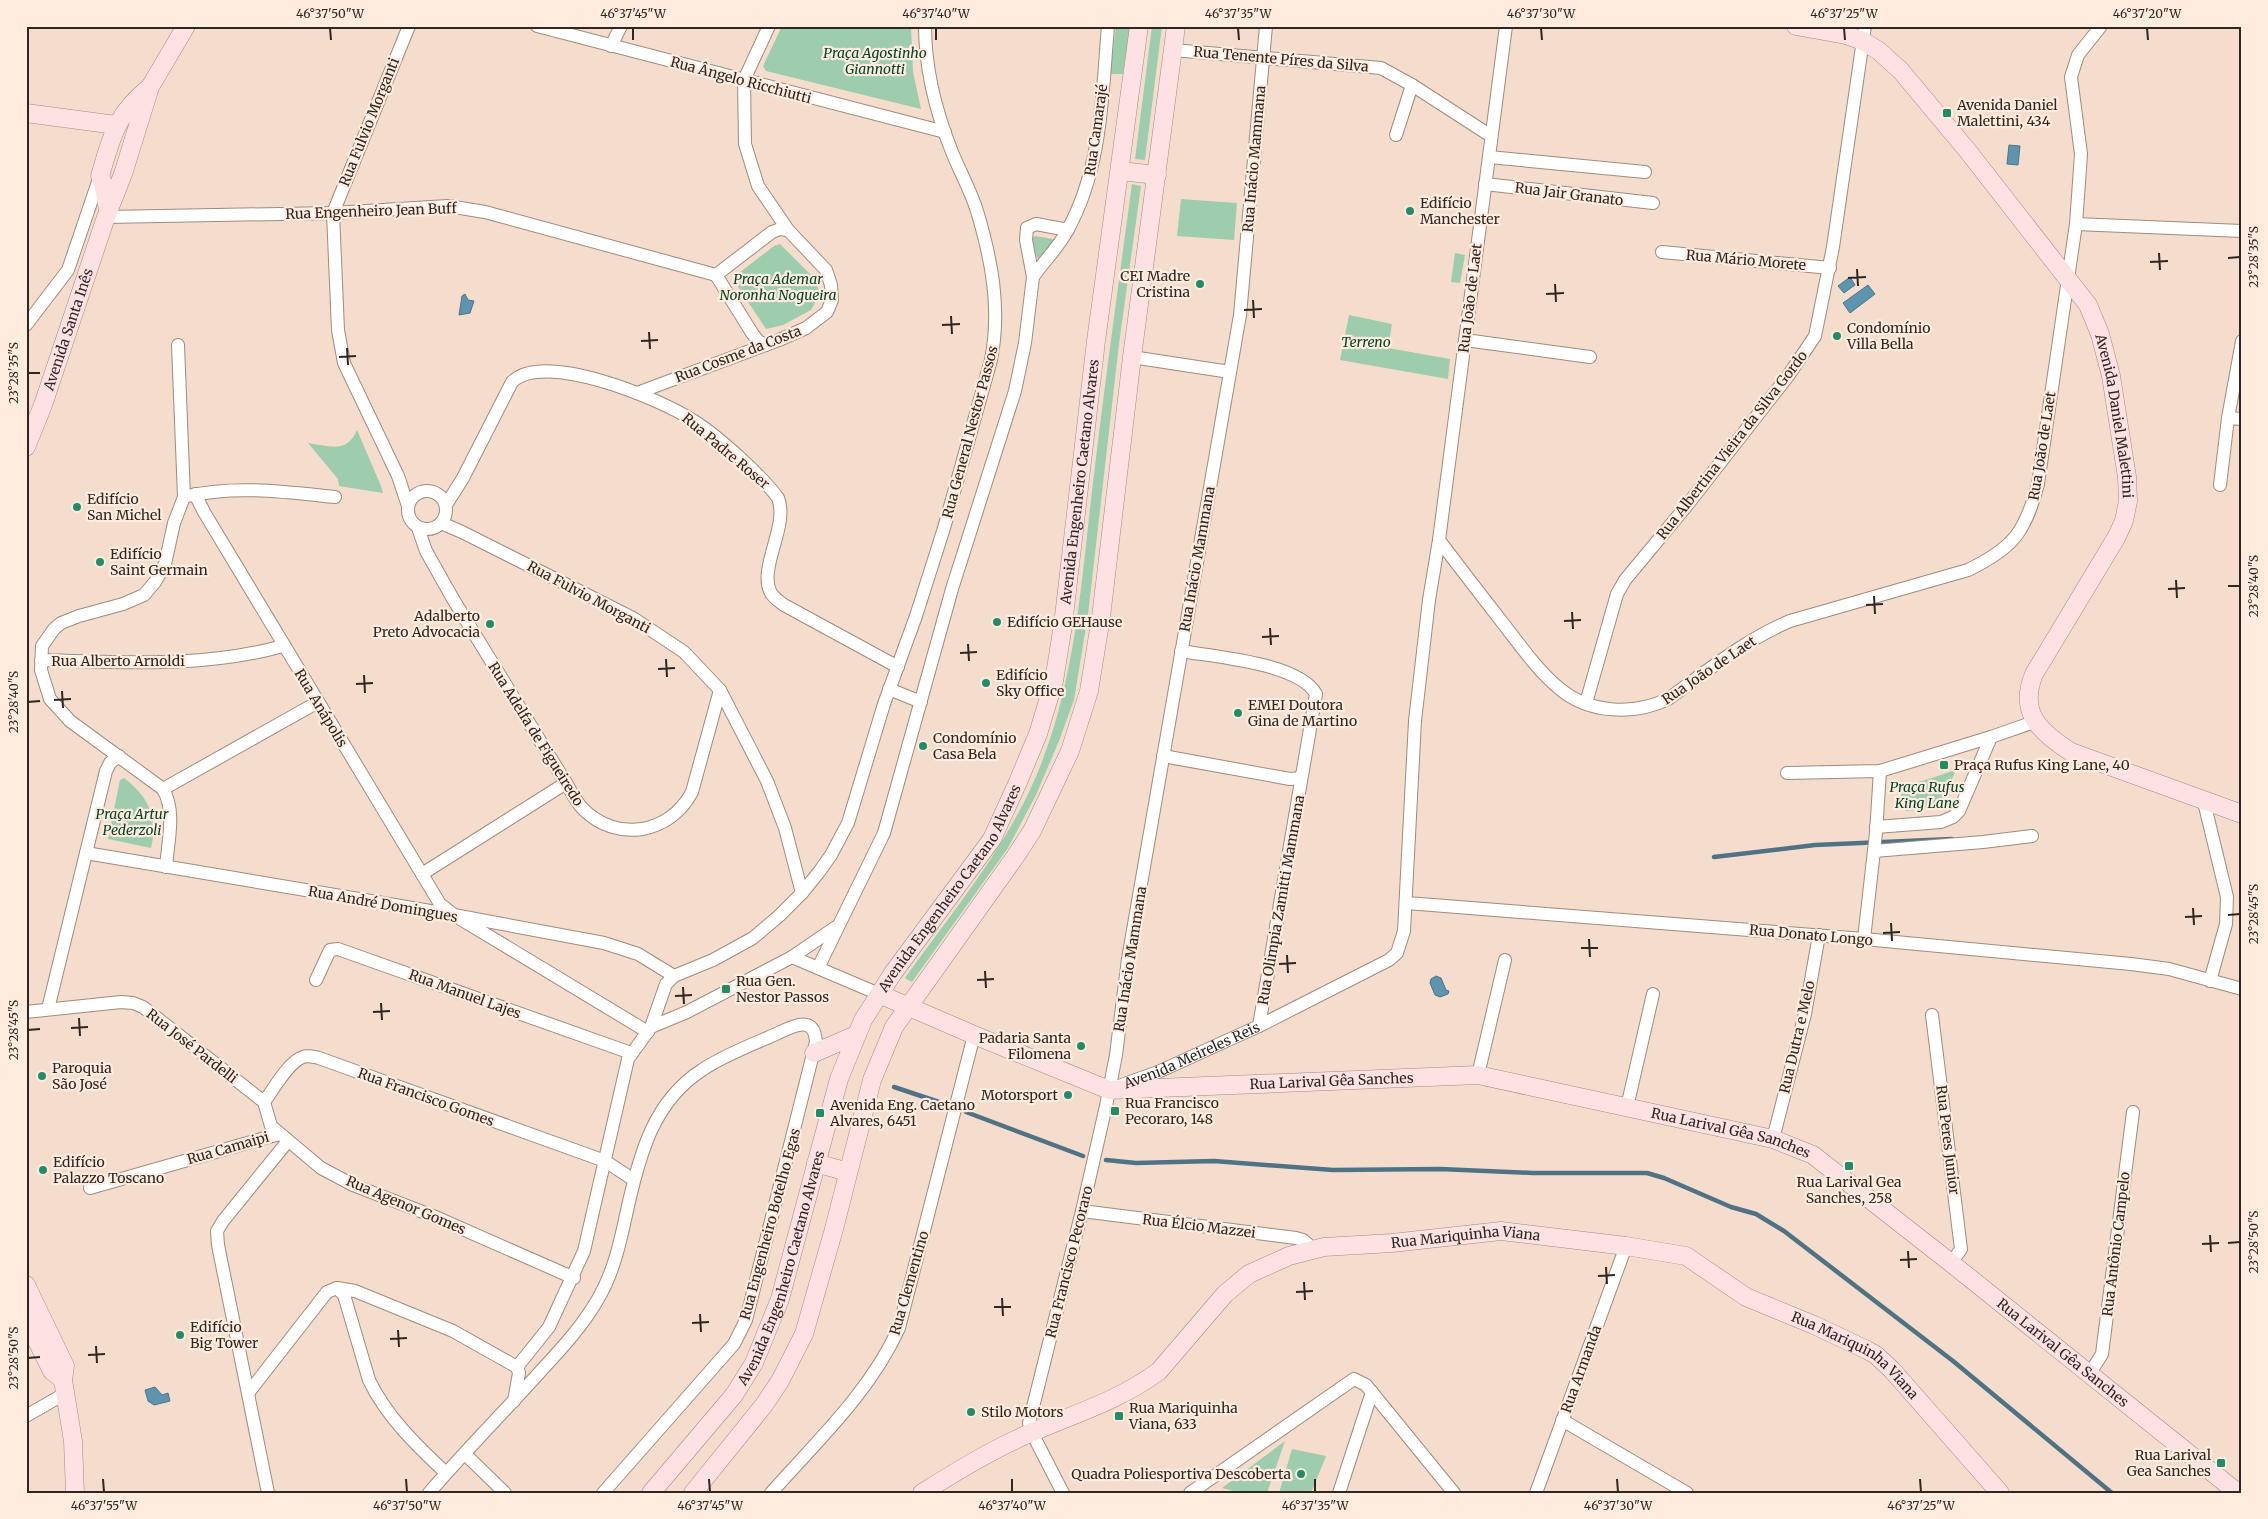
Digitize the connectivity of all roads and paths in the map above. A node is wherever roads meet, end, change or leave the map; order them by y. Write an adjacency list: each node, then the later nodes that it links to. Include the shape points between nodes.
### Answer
1 (186, 26): 20 (street, Avenida Santa Inês)
2 (408, 26): 34 (street, Rua Fulvio Morganti)
3 (537, 26): 15 (street, Rua Ângelo Ricchiutti)
4 (621, 26): 15 (street)
5 (769, 26): 18 (street)
6 (925, 26): 23 (street, Rua General Nestor Passos, via 932,92)
7 (1108, 26): 38 (street, Rua Camarajé, via 1094,160 1088,185)
8 (1139, 26): 27 (street, Avenida Engenheiro Caetano Alvares)
9 (1176, 26): 16 (street)
10 (1266, 26): 17 (street, Rua Inácio Mammana)
11 (1506, 26): 25 (street, Rua João de Laet)
12 (1796, 26): 14 (street, Avenida Daniel Malettini, via 1846,35)
13 (2101, 26): 36 (street, Rua João de Laet, via 2078,56 2071,77 2080,154)
14 (1864, 34): 41 (street, Rua Albertina Vieira da Silva Gordo); 43 (street, Avenida Daniel Malettini, via 1901,71)
15 (612, 46): 18 (street, Rua Ângelo Ricchiutti)
16 (1173, 50): 17 (street, Rua Tenente Píres da Silva); 31 (street)
17 (1262, 59): 19 (street, Rua Tenente Píres da Silva, via 1381,68); 52 (street, Rua Inácio Mammana, via 1246,270)
18 (744, 80): 23 (street, Rua Ângelo Ricchiutti); 37 (street, Rua Cosme da Costa, via 746,144 750,161 758,186)
19 (1412, 85): 24 (street); 25 (street, Rua Tenente Píres da Silva)
20 (137, 108): 22 (street, Avenida Santa Inês); 30 (street, Avenida Santa Inês)
21 (27, 109): 22 (street)
22 (116, 125): 28 (street, Avenida Santa Inês)
23 (945, 132): 72 (street, Rua General Nestor Passos, via 977,209 992,270 997,310 996,336 944,528)
24 (1396, 135)
25 (1491, 136): 26 (street, Rua João de Laet)
26 (1489, 156): 29 (street); 32 (street, Rua João de Laet)
27 (1120, 171): 31 (street); 108 (street, Avenida Engenheiro Caetano Alvares, via 1054,681 1038,734 992,838)
28 (101, 172): 30 (street, via 112,176); 35 (street, Avenida Santa Inês); 45 (street, via 68,270)
29 (1645, 172)
30 (124, 174): 35 (street, Avenida Santa Inês)
31 (1157, 175): 50 (street)
32 (1485, 184): 33 (street, Rua Jair Granato); 46 (street, Rua João de Laet)
33 (1653, 204)
34 (333, 213): 35 (street, Rua Engenheiro Jean Buff); 42 (street, Rua Engenheiro Jean Buff, via 448,206 485,212); 57 (street, Rua Fulvio Morganti, via 338,330 344,363)
35 (107, 214): 56 (street, Avenida Santa Inês)
36 (2076, 224): 39 (street); 43 (street, Rua João de Laet)
37 (788, 230): 42 (street, via 772,232); 48 (street, Rua Cosme da Costa, via 826,270 832,300 827,312 806,328)
38 (1068, 230): 44 (street, Rua Camarajé); 44 (street, via 1036,224 1026,228)
39 (2242, 231)
40 (1662, 252): 41 (street, Rua Mário Morete)
41 (1830, 268): 77 (street, Rua Albertina Vieira da Silva Gordo, via 1820,322 1808,349 1617,594)
42 (716, 275): 48 (street, via 752,333 758,341)
43 (2067, 275): 77 (street, Rua João de Laet, via 2038,484 2030,513 2007,547 1990,560 1968,570 1790,621 1770,630 1654,706 1614,710); 78 (street, Avenida Daniel Malettini, via 2088,304 2100,334 2114,394 2128,501 2116,538 2034,674 2028,697)
44 (1033, 277): 76 (street, Rua General Nestor Passos, via 1025,344 1015,391 952,589)
45 (26, 325)
46 (1465, 340): 51 (street); 67 (street, Rua João de Laet)
47 (2242, 341): 54 (street)
48 (766, 344): 53 (street, Rua Cosme da Costa)
49 (178, 345): 62 (street)
50 (1132, 357): 52 (street); 110 (street, via 1102,617 1089,691 1079,726 1032,831)
51 (1590, 357)
52 (1230, 372): 70 (street, Rua Inácio Mammana)
53 (638, 393): 58 (street, Rua Padre Roser, via 566,372 546,370 524,374 512,382); 72 (street, Rua Padre Roser, via 696,422 739,458 778,498 780,518 768,577 772,595)
54 (2228, 418): 55 (street); 59 (street)
55 (2242, 420)
56 (26, 447)
57 (398, 476): 60 (street, Rua Fulvio Morganti); 64 (street, Rua Fulvio Morganti)
58 (462, 478): 61 (street, Rua Padre Roser); 65 (street, Rua Padre Roser)
59 (2220, 485)
60 (420, 492): 61 (street); 64 (street)
61 (437, 494): 65 (street)
62 (190, 496): 63 (street, via 267,490); 69 (street, Rua Anápolis, via 204,512); 71 (street, via 174,523 166,564 144,595 61,623 45,639)
63 (335, 497)
64 (408, 506): 66 (street, via 409,518)
65 (442, 517): 66 (street, via 424,530); 68 (street, Rua Adelfa de Figueiredo, via 431,543); 74 (street, Rua Fulvio Morganti, via 462,532 632,618 684,652)
66 (418, 528): 68 (street, Rua Adelfa de Figueiredo)
67 (1439, 540): 77 (street, Rua João de Laet, via 1541,672 1562,691); 96 (street, Rua João de Laet, via 1415,721)
68 (432, 559): 85 (street, Rua Adelfa de Figueiredo, via 452,600)
69 (283, 646): 71 (street, Rua Alberto Arnoldi, via 224,658 153,664); 75 (street, Rua Anápolis)
70 (1182, 651): 81 (street, Rua Inácio Mammana); 84 (street, Rua Olimpia Zamitti Mammana, via 1279,668 1314,690 1316,694)
71 (41, 660): 80 (street, via 42,680 50,699 70,721)
72 (898, 667): 73 (street, Rua General Nestor Passos)
73 (889, 689): 76 (street); 95 (street, Rua General Nestor Passos, via 848,823 831,855)
74 (720, 690): 85 (street, Rua Adelfa de Figueiredo, via 692,792 686,803 666,822 642,829 614,828 582,808); 95 (street, Rua Fulvio Morganti, via 767,781 785,828)
75 (318, 702): 86 (street); 94 (street, Rua Anápolis)
76 (921, 702): 98 (street, Rua General Nestor Passos, via 884,833)
77 (1586, 703)
78 (2034, 722): 79 (street); 87 (street, via 2071,752)
79 (1991, 738): 82 (street); 89 (street, via 1953,818)
80 (119, 756): 86 (street); 92 (street, via 110,763 106,772)
81 (1163, 756): 84 (street, via 1290,779 1300,778); 121 (street, Rua Inácio Mammana)
82 (1880, 771): 83 (street); 89 (street)
83 (1787, 773)
84 (1302, 774): 114 (street, Rua Olimpia Zamitti Mammana)
85 (566, 783): 94 (street)
86 (163, 789): 93 (street, via 170,810)
87 (2204, 802): 88 (street); 106 (street, via 2227,897 2226,924)
88 (2242, 814)
89 (1876, 830): 91 (street)
90 (2032, 836): 91 (street)
91 (1874, 849): 100 (street)
92 (86, 853): 93 (street, Rua André Domingues); 111 (street)
93 (166, 867): 97 (street, Rua André Domingues)
94 (422, 874): 97 (street, Rua Anápolis, via 440,904)
95 (802, 893): 104 (street, Rua General Nestor Passos, via 753,938)
96 (1407, 903): 99 (street, Rua Donato Longo); 114 (street, Avenida Meireles Reis, via 1401,944 1389,960)
97 (454, 915): 104 (street, Rua André Domingues, via 604,944 638,954); 115 (street)
98 (839, 924): 101 (street, Rua General Nestor Passos); 103 (street, Rua General Nestor Passos)
99 (1819, 935): 100 (street, Rua Donato Longo); 126 (street, Rua Dutra e Melo, via 1805,1014)
100 (1864, 939): 106 (street, Rua Donato Longo, via 2132,964 2164,968)
101 (792, 957): 103 (street, Avenida Meireles Reis); 115 (street, Rua General Nestor Passos)
102 (1505, 960): 120 (street)
103 (818, 968): 108 (street, Avenida Meireles Reis)
104 (674, 976): 115 (street, via 662,992)
105 (316, 980): 118 (street, Rua Manuel Lajes, via 326,954 338,949)
106 (2210, 981): 107 (street, Rua Donato Longo)
107 (2242, 989)
108 (878, 994): 110 (street, Avenida Meireles Reis); 117 (street, Avenida Engenheiro Caetano Alvares)
109 (1653, 994): 123 (street)
110 (908, 1007): 116 (street, Avenida Meireles Reis); 129 (street, via 891,1034 872,1080)
111 (48, 1009): 112 (street, Rua José Pardelli); 122 (street, Rua José Pardelli, via 121,1002 143,1007)
112 (26, 1012)
113 (1932, 1015): 135 (street, Rua Peres Junior, via 1961,1249)
114 (1259, 1026): 121 (street, Avenida Meireles Reis, via 1158,1072)
115 (649, 1030): 118 (street)
116 (974, 1035): 121 (street, Avenida Meireles Reis); 158 (street, Rua Clementino, via 899,1328 884,1358 857,1397)
117 (856, 1036): 119 (street); 128 (street, Avenida Engenheiro Caetano Alvares, via 839,1079)
118 (631, 1053): 127 (street)
119 (814, 1053): 130 (street, Rua Engenheiro Botelho Egas, via 816,1042 812,1028 794,1026 701,1070 670,1097 648,1132); 155 (street, Rua Engenheiro Botelho Egas, via 746,1320 734,1344)
120 (1478, 1075): 121 (street, Rua Larival Gêa Sanches); 123 (street, Rua Larival Gêa Sanches)
121 (1109, 1090): 132 (street, Rua Francisco Pecoraro)
122 (264, 1102): 125 (street, Rua Agenor Gomes, via 272,1126); 127 (street, Rua Francisco Gomes, via 298,1059 306,1056 319,1058)
123 (1627, 1107): 126 (street, Rua Larival Gêa Sanches)
124 (2133, 1112): 141 (street, Rua Antônio Campelo, via 2102,1354)
125 (284, 1137): 131 (street, Rua Camaipi); 136 (street, Rua Agenor Gomes, via 321,1168 353,1185); 143 (street, via 218,1231 218,1245)
126 (1773, 1139): 135 (street, Rua Larival Gêa Sanches, via 1813,1155)
127 (605, 1161): 130 (street, Rua Francisco Gomes); 136 (street, via 584,1251)
128 (816, 1163): 129 (street); 156 (street, Avenida Engenheiro Caetano Alvares, via 780,1299 757,1357 734,1394)
129 (848, 1172): 157 (street, via 804,1334 764,1405)
130 (634, 1180): 145 (street, via 613,1266 598,1299 571,1338)
131 (90, 1188)
132 (1082, 1211): 134 (street, Rua Élcio Mazzei, via 1296,1238); 148 (street, Rua Francisco Pecoraro, via 1029,1424)
133 (1626, 1246): 134 (street, Rua Mariquinha Viana, via 1500,1231 1392,1244); 147 (street, Rua Armanda); 166 (street, Rua Mariquinha Viana, via 1691,1258 1746,1297 1876,1355)
134 (1312, 1248): 148 (street, Rua Mariquinha Viana, via 1262,1267 1236,1284 1159,1371 1148,1379 1108,1401)
135 (1951, 1263): 141 (street, Rua Larival Gêa Sanches)
136 (574, 1278): 140 (street, via 549,1327)
137 (26, 1285): 142 (street, via 65,1366)
138 (337, 1288): 140 (street, via 355,1291 453,1331); 143 (street, via 327,1292); 150 (street, via 344,1295 374,1392 391,1416)
139 (26, 1319): 142 (street, via 52,1371)
140 (517, 1367): 145 (street, via 519,1373)
141 (2090, 1373): 167 (street, Rua Larival Gêa Sanches)
142 (64, 1386): 146 (street); 151 (street, via 73,1441)
143 (249, 1392): 152 (street)
144 (1372, 1392): 161 (street, via 1357,1379 1345,1383); 162 (street); 163 (street)
145 (514, 1401): 149 (street)
146 (26, 1416)
147 (1562, 1420): 164 (street, Rua Armanda); 165 (street)
148 (1032, 1433): 159 (street, Rua Mariquinha Viana); 160 (street)
149 (465, 1454): 150 (street); 154 (street)
150 (444, 1471): 153 (street)
151 (75, 1493)
152 (268, 1493)
153 (428, 1493)
154 (504, 1493)
155 (603, 1493)
156 (651, 1493)
157 (693, 1493)
158 (771, 1493)
159 (922, 1493)
160 (1063, 1493)
161 (1190, 1493)
162 (1339, 1493)
163 (1454, 1493)
164 (1536, 1493)
165 (1687, 1493)
166 (2000, 1493)
167 (2238, 1493)

